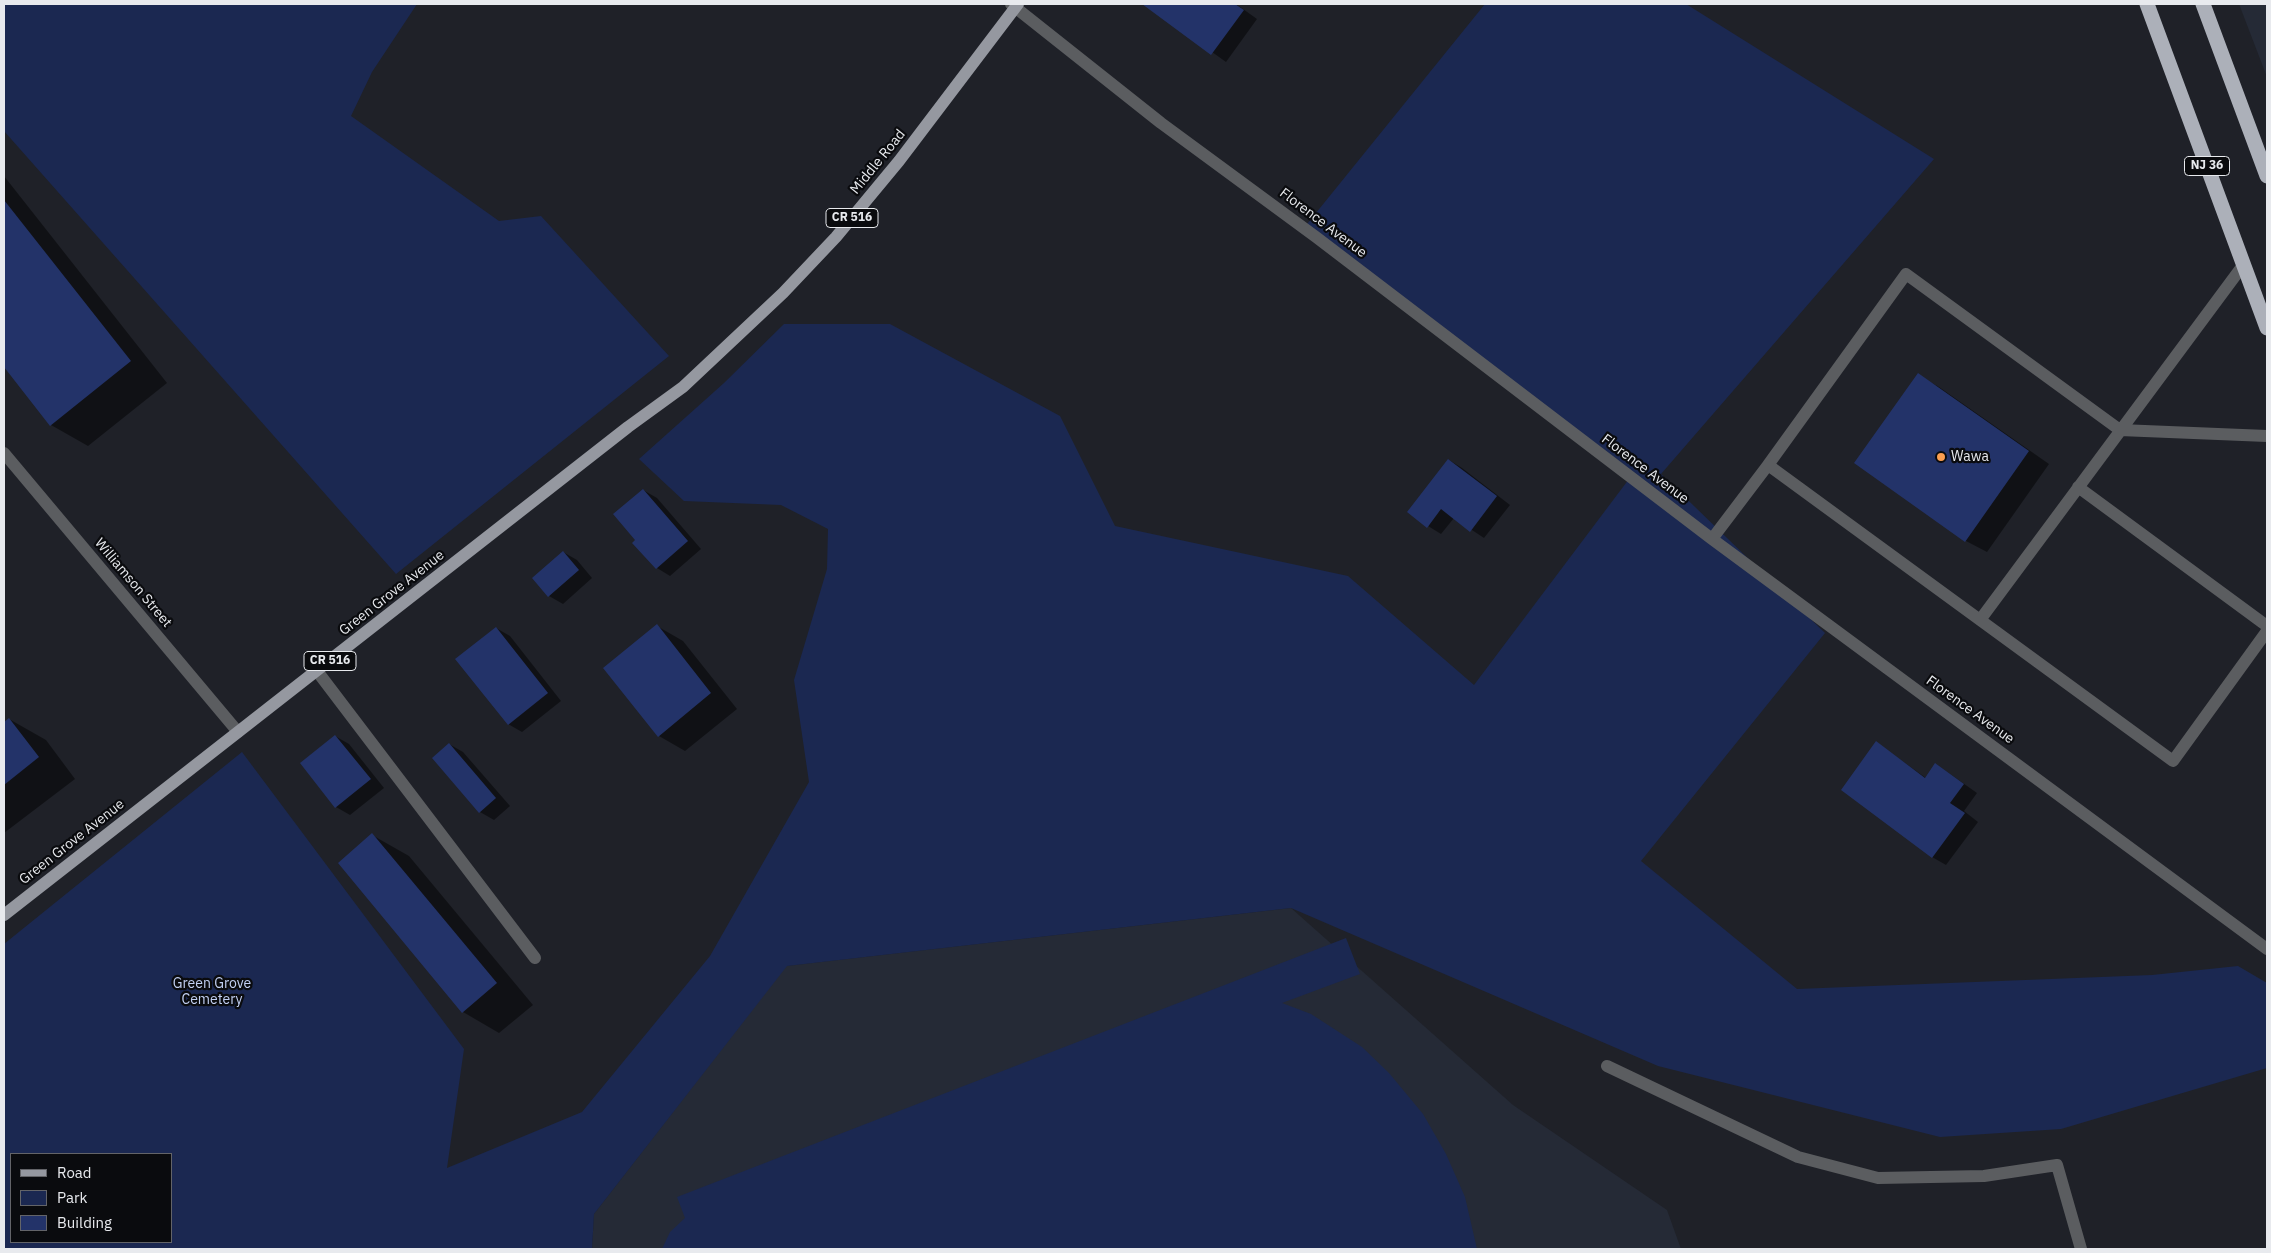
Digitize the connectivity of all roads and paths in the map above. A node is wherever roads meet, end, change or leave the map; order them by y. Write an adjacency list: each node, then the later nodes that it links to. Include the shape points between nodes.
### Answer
1 (2147, 4): 5 (highway, NJ 36)
2 (2203, 4): 4 (highway)
3 (1015, 5): 7 (main road, Middle Road / CR 516, via 899,161 836,237 776,300 683,386); 13 (street, Florence Avenue, via 1161,123)
4 (2267, 176)
5 (2244, 264): 6 (highway, NJ 36); 8 (street)
6 (2267, 328)
7 (656, 406): 17 (main road, Green Grove Avenue / CR 516)
8 (2120, 430): 9 (street); 11 (street, via 1906,274); 12 (street)
9 (2267, 436)
10 (4, 453): 18 (street, Williamson Street)
11 (1768, 465): 13 (street); 14 (street)
12 (2078, 488): 14 (street); 15 (street)
13 (1712, 539): 20 (street, Florence Avenue)
14 (1980, 620): 16 (street, via 2173,761)
15 (2267, 626)
16 (2267, 631)
17 (317, 671): 18 (main road, Green Grove Avenue / CR 516); 21 (street)
18 (238, 732): 19 (main road, Green Grove Avenue / CR 516)
19 (4, 915)
20 (2267, 949)
21 (535, 958)
22 (1607, 1066): 23 (street, via 1798,1157 1878,1178 1984,1176 2057,1165)
23 (2081, 1249)

